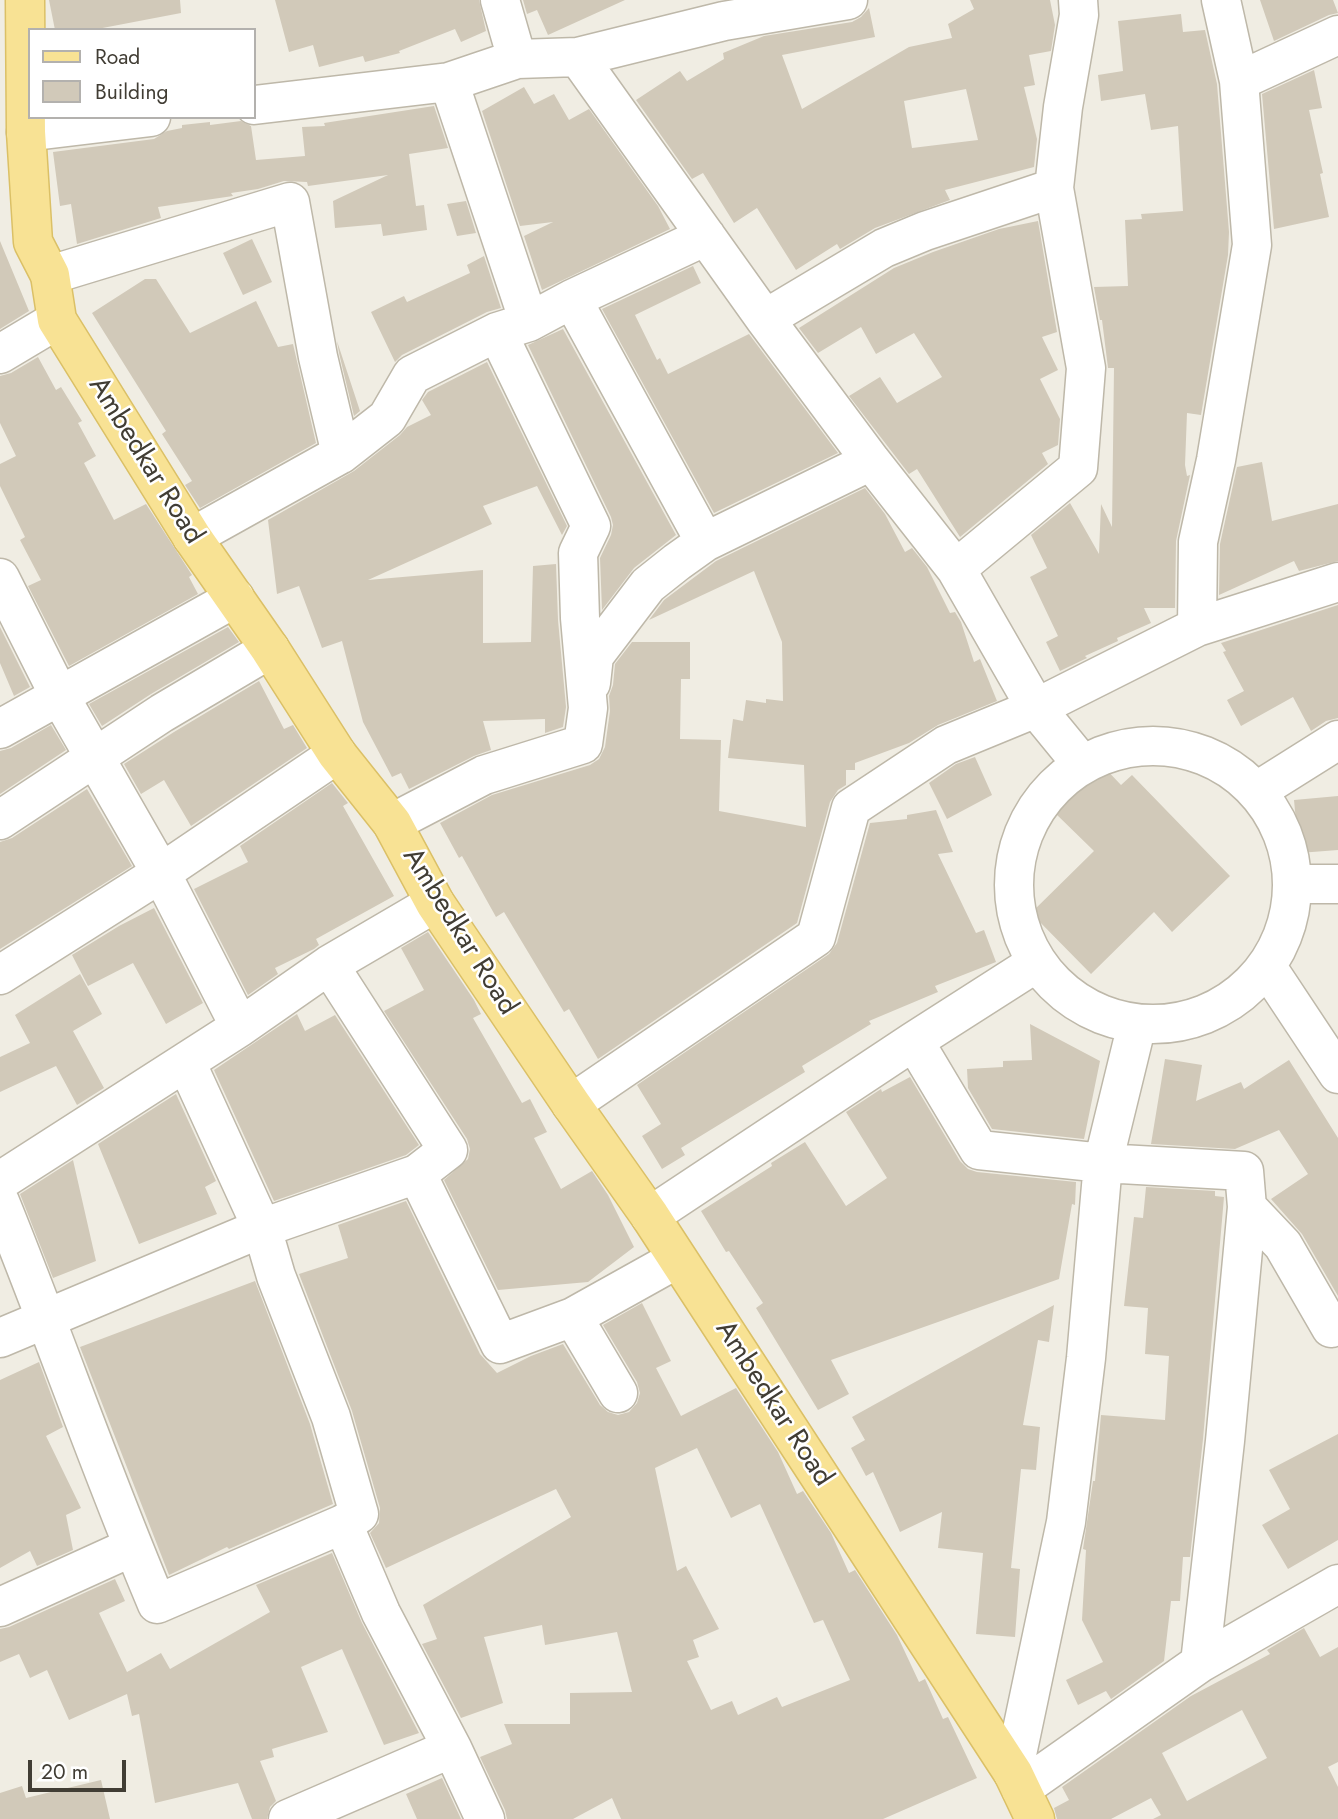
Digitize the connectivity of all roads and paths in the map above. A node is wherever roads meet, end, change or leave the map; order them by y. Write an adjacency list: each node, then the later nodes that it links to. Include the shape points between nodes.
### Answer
1 (25, 0): 14 (main road, Ambedkar Road)
2 (500, 0): 9 (street)
3 (848, 0): 6 (street)
4 (1078, 0): 15 (street)
5 (1221, 0): 10 (street)
6 (720, 10): 8 (street)
7 (1338, 35): 10 (street)
8 (578, 57): 9 (street); 16 (street)
9 (517, 60): 11 (street)
10 (1239, 81): 31 (street, via 1252,244 1198,542)
11 (449, 82): 12 (street); 21 (street)
12 (256, 105)
13 (134, 119): 14 (street)
14 (26, 132): 17 (main road, Ambedkar Road, via 33,242)
15 (1054, 188): 19 (street, via 884,248); 27 (street, via 1086,368 1078,468)
16 (706, 236): 18 (street); 19 (street)
17 (50, 275): 20 (main road, Ambedkar Road); 23 (street, via 290,202 317,357)
18 (572, 299): 21 (street); 26 (street)
19 (765, 319): 24 (street)
20 (57, 320): 22 (street); 25 (main road, Ambedkar Road)
21 (513, 327): 23 (street, via 412,375 387,418); 34 (street, via 591,526 578,553)
22 (0, 354)
23 (341, 454): 25 (street)
24 (871, 461): 26 (street); 27 (street)
25 (192, 537): 30 (main road, Ambedkar Road)
26 (705, 542): 34 (street, via 648,585 594,656)
27 (956, 569): 35 (street)
28 (0, 578): 33 (street)
29 (1338, 582): 31 (street)
30 (235, 598): 32 (main road, Ambedkar Road); 33 (street)
31 (1197, 627): 35 (street)
32 (270, 649): 38 (main road, Ambedkar Road); 39 (street)
33 (59, 695): 36 (street); 39 (street)
34 (588, 708): 43 (street, via 583,744 484,775)
35 (1036, 708): 40 (street); 58 (street, via 946,745 851,808 816,937)
36 (0, 729)
37 (1338, 740): 41 (street)
38 (337, 754): 43 (main road, Ambedkar Road); 44 (street)
39 (96, 758): 42 (street); 44 (street)
40 (1081, 763): 41 (street, via 1121,747 1164,744 1206,754); 48 (street, via 1046,793 1023,832 1013,876 1018,921)
41 (1257, 791): 45 (street, via 1280,825)
42 (0, 820)
43 (392, 823): 47 (main road, Ambedkar Road)
44 (161, 873): 51 (street); 54 (street)
45 (1293, 884): 46 (street); 50 (street, via 1287,928)
46 (1338, 884)
47 (435, 903): 49 (street); 58 (main road, Ambedkar Road)
48 (1036, 963): 52 (street, via 1064,993 1098,1014); 55 (street)
49 (329, 965): 54 (street); 60 (street, via 448,1150)
50 (1267, 967): 52 (street, via 1242,994 1210,1014 1174,1024); 53 (street)
51 (0, 975)
52 (1137, 1024): 59 (street)
53 (1321, 1024): 57 (street)
54 (240, 1027): 56 (street)
55 (914, 1041): 59 (street, via 979,1150); 64 (street)
56 (186, 1062): 61 (street); 65 (street)
57 (1338, 1074)
58 (571, 1104): 64 (main road, Ambedkar Road)
59 (1103, 1163): 63 (street, via 1244,1171); 78 (street, via 1066,1522)
60 (417, 1174): 65 (street); 68 (street, via 500,1344)
61 (0, 1181)
62 (0, 1202): 67 (street)
63 (1247, 1207): 69 (street, via 1283,1245); 76 (street)
64 (650, 1216): 66 (main road, Ambedkar Road)
65 (262, 1228): 67 (street); 72 (street, via 331,1417 359,1514)
66 (677, 1259): 68 (street); 78 (main road, Ambedkar Road)
67 (47, 1317): 70 (street); 73 (street)
68 (573, 1317): 71 (street)
69 (1331, 1328)
70 (0, 1338)
71 (618, 1393)
72 (343, 1524): 73 (street, via 157,1604); 77 (street, via 381,1613)
73 (132, 1547): 75 (street)
74 (1338, 1584): 76 (street)
75 (0, 1607)
76 (1200, 1663): 78 (street)
77 (452, 1748): 79 (street); 80 (street)
78 (1023, 1793)
79 (288, 1819)
80 (485, 1819)

